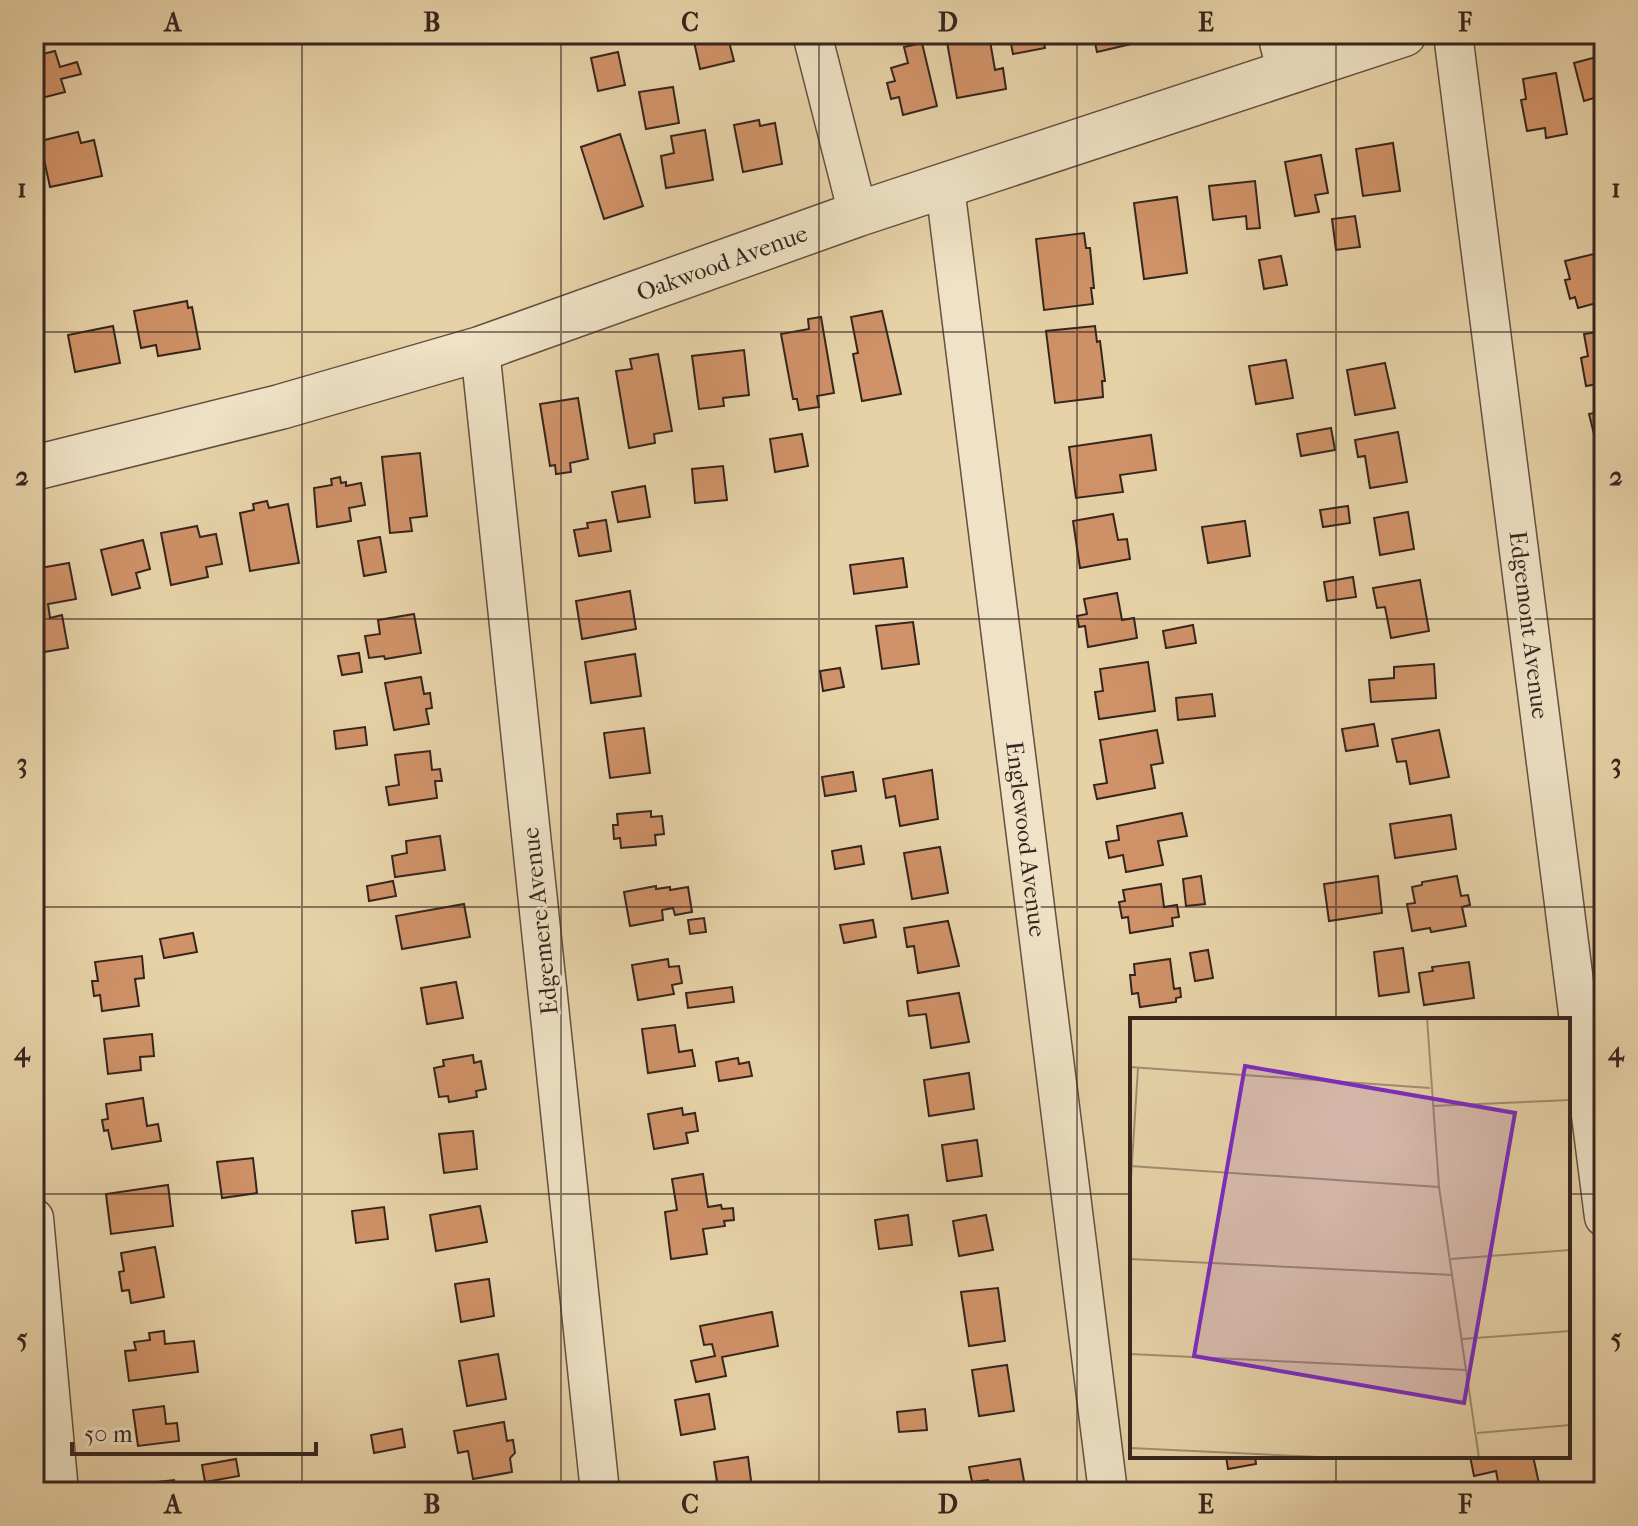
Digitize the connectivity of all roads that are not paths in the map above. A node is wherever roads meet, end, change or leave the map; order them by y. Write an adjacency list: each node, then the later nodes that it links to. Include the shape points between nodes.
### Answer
1 (812, 34): 6 (street)
2 (1404, 34): 4 (street, Oakwood Avenue)
3 (1453, 34): 9 (street, Edgemont Avenue)
4 (1282, 54): 5 (street, Oakwood Avenue)
5 (945, 187): 6 (street, Oakwood Avenue); 13 (street, Englewood Avenue)
6 (858, 214): 7 (street, Oakwood Avenue)
7 (480, 349): 8 (street, Oakwood Avenue, via 280,407); 12 (street, Edgemere Avenue)
8 (36, 460)
9 (1604, 1217)
10 (34, 1218): 11 (street)
11 (59, 1492)
12 (600, 1492)
13 (1108, 1492)

